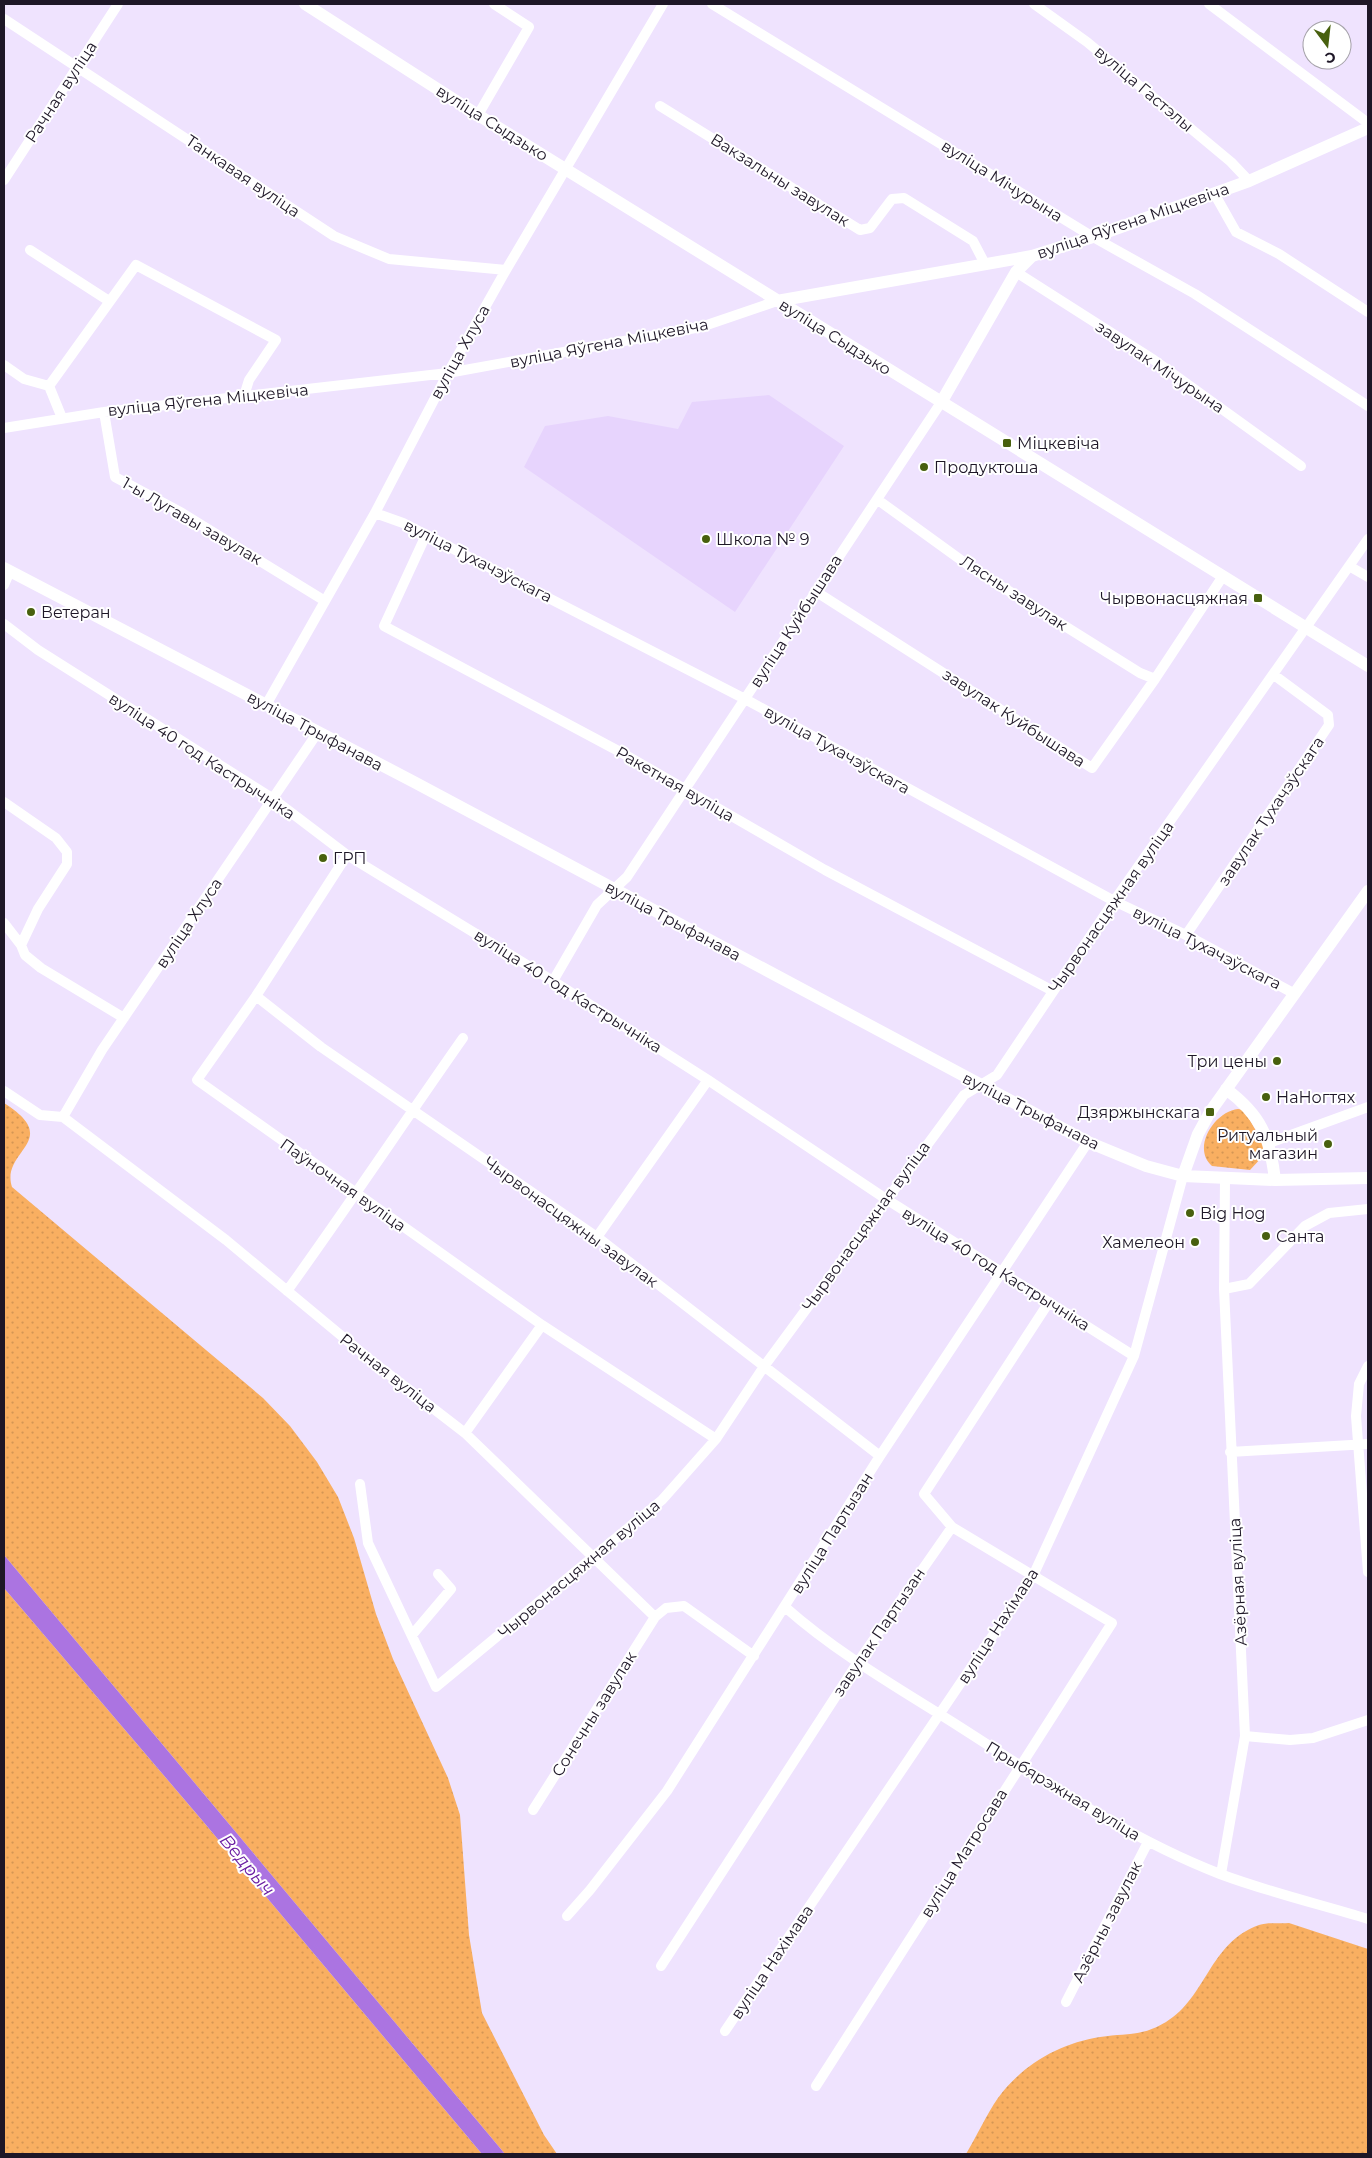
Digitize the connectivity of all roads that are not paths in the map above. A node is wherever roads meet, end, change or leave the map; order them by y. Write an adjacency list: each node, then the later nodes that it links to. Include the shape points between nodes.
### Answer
1 (118, 4): 9 (street, Рачная вуліца)
2 (305, 4): 11 (street, вуліца Сыдзько)
3 (494, 4): 11 (street, via 529,27)
4 (662, 4): 14 (street, вуліца Хлуса)
5 (712, 4): 18 (street, вуліца Мічурына)
6 (1034, 4): 16 (street, вуліца Гастэлы, via 1087,42 1231,162)
7 (1209, 4): 12 (street)
8 (4, 20): 9 (street, Танкавая вуліца)
9 (79, 67): 15 (street, Рачная вуліца); 22 (street, Танкавая вуліца, via 334,236 388,259)
10 (660, 106): 21 (street, Вакзальны завулак, via 860,230 870,228 892,199 904,198 973,241)
11 (478, 115): 14 (street, вуліца Сыдзько)
12 (1368, 123)
13 (1368, 128): 16 (street, вуліца Яўгена Міцкевіча)
14 (567, 170): 22 (street, вуліца Хлуса); 24 (street, вуліца Сыдзько)
15 (4, 180)
16 (1249, 181): 17 (street, вуліца Яўгена Міцкевіча)
17 (1214, 193): 18 (street, вуліца Яўгена Міцкевіча); 26 (street, via 1236,232 1279,254)
18 (1093, 237): 20 (street, вуліца Яўгена Міцкевіча); 32 (street, вуліца Мічурына, via 1195,294)
19 (30, 250): 25 (street)
20 (1032, 256): 21 (street, вуліца Яўгена Міцкевіча); 23 (street, вуліца Куйбышава)
21 (985, 264): 24 (street, вуліца Яўгена Міцкевіча)
22 (506, 270): 28 (street, вуліца Хлуса)
23 (1016, 272): 31 (street, вуліца Куйбышава); 36 (street, завулак Мічурына, via 1154,360)
24 (778, 300): 28 (street, вуліца Яўгена Міцкевіча, via 701,327); 31 (street, вуліца Сыдзько)
25 (109, 301): 29 (street); 30 (street, via 136,265 276,340 249,380)
26 (1368, 312)
27 (4, 365): 29 (street, via 24,379)
28 (448, 373): 30 (street, вуліца Яўгена Міцкевіча); 38 (street, вуліца Хлуса)
29 (49, 386): 34 (street)
30 (244, 396): 33 (street, вуліца Яўгена Міцкевіча)
31 (942, 401): 37 (street, вуліца Куйбышава); 43 (street, вуліца Сыдзько)
32 (1368, 406)
33 (104, 412): 34 (street, вуліца Яўгена Міцкевіча); 47 (street, 1-ы Лугавы завулак, via 115,477 182,513)
34 (62, 418): 35 (street, вуліца Яўгена Міцкевіча)
35 (4, 428)
36 (1301, 466)
37 (878, 500): 46 (street, вуліца Куйбышава); 52 (street, Лясны завулак, via 972,568 1140,673)
38 (375, 513): 39 (street, вуліца Тухачэўскага); 47 (street, вуліца Хлуса)
39 (426, 535): 53 (street, вуліца Тухачэўскага); 56 (street, Ракетная вуліца, via 384,626)
40 (1368, 539): 41 (street, Чырвонасцяжная вуліца)
41 (1349, 566): 44 (street); 49 (street, Чырвонасцяжная вуліца)
42 (7, 569): 45 (street); 54 (street, вуліца Трыфанава)
43 (1223, 576): 49 (street, вуліца Сыдзько); 52 (street, завулак Куйбышава)
44 (1368, 577)
45 (4, 585)
46 (815, 591): 52 (street, завулак Куйбышава, via 1092,768); 53 (street, вуліца Куйбышава)
47 (324, 601): 54 (street, вуліца Хлуса)
48 (4, 624): 57 (street, вуліца 40 год Кастрычніка, via 38,650)
49 (1307, 628): 50 (street, вуліца Сыдзько); 51 (street, Чырвонасцяжная вуліца)
50 (1368, 666)
51 (1274, 675): 62 (street, Чырвонасцяжная вуліца); 64 (street, завулак Тухачэўскага, via 1328,715 1329,725)
52 (1155, 679)
53 (745, 698): 56 (street, вуліца Куйбышава); 62 (street, вуліца Тухачэўскага)
54 (266, 705): 55 (street, вуліца Трыфанава)
55 (318, 732): 57 (street, вуліца Хлуса); 60 (street, вуліца Трыфанава)
56 (685, 790): 60 (street, вуліца Куйбышава, via 627,878); 67 (street, Ракетная вуліца, via 825,870)
57 (272, 798): 59 (street, вуліца 40 год Кастрычніка); 70 (street, вуліца Хлуса)
58 (4, 802): 65 (street, via 56,838 67,852 67,864 38,909)
59 (347, 855): 66 (street, вуліца 40 год Кастрычніка); 69 (street, Паўночная вуліца)
60 (614, 889): 66 (street, вуліца Куйбышава, via 597,905); 73 (street, вуліца Трыфанава)
61 (1368, 890): 68 (street)
62 (1114, 901): 64 (street, вуліца Тухачэўскага); 67 (street, Чырвонасцяжная вуліца)
63 (4, 924): 65 (street)
64 (1186, 935): 68 (street, вуліца Тухачэўскага)
65 (21, 945): 70 (street, via 26,955 40,968)
66 (553, 981): 72 (street, вуліца 40 год Кастрычніка)
67 (1054, 991): 73 (street, Чырвонасцяжная вуліца, via 997,1075)
68 (1295, 994): 74 (street)
69 (256, 996): 77 (street, Чырвонасцяжны завулак, via 321,1047); 85 (street, Паўночная вуліца, via 197,1080)
70 (124, 1018): 78 (street, вуліца Хлуса)
71 (463, 1038): 77 (street)
72 (708, 1080): 86 (street, вуліца 40 год Кастрычніка); 88 (street)
73 (980, 1085): 79 (street, вуліца Трыфанава); 86 (street, Чырвонасцяжная вуліца, via 964,1095)
74 (1226, 1089): 80 (street, via 1247,1104); 81 (street, via 1198,1134)
75 (4, 1091): 78 (street, Рачная вуліца, via 40,1115)
76 (1368, 1107): 80 (street)
77 (412, 1110): 85 (street); 88 (street, Чырвонасцяжны завулак)
78 (63, 1117): 91 (street, Рачная вуліца, via 226,1240)
79 (1088, 1142): 81 (street, вуліца Трыфанава, via 1146,1166); 89 (street, вуліца Партызан)
80 (1270, 1143): 84 (street)
81 (1184, 1176): 83 (street, вуліца Трыфанава); 94 (street, вуліца Нахімава)
82 (1368, 1178): 84 (street, вуліца Трыфанава)
83 (1225, 1179): 84 (street, вуліца Трыфанава); 90 (street, Азёрная вуліца)
84 (1275, 1180)
85 (357, 1195): 91 (street); 93 (street, Паўночная вуліца)
86 (886, 1199): 89 (street, вуліца 40 год Кастрычніка); 95 (street, Чырвонасцяжная вуліца)
87 (1368, 1209): 90 (street, via 1329,1213 1304,1226 1249,1284)
88 (597, 1237): 95 (street, Чырвонасцяжны завулак)
89 (1001, 1274): 92 (street, вуліца 40 год Кастрычніка); 101 (street, вуліца Партызан)
90 (1224, 1288): 100 (street, Азёрная вуліца)
91 (287, 1291): 97 (street, Рачная вуліца)
92 (1050, 1302): 94 (street, вуліца 40 год Кастрычніка); 103 (street, via 1018,1346 924,1494)
93 (542, 1325): 97 (street); 98 (street, Паўночная вуліца)
94 (1134, 1356): 107 (street, вуліца Нахімава)
95 (764, 1365): 98 (street, Чырвонасцяжная вуліца); 101 (street, Чырвонасцяжны завулак)
96 (1368, 1366): 99 (street, via 1359,1384 1356,1416)
97 (465, 1433): 104 (street, Рачная вуліца)
98 (716, 1438): 104 (street, Чырвонасцяжная вуліца, via 662,1500)
99 (1363, 1445): 100 (street); 105 (street)
100 (1230, 1452): 115 (street, Азёрная вуліца)
101 (880, 1456): 108 (street, вуліца Партызан)
102 (360, 1484): 110 (street, Чырвонасцяжная вуліца, via 368,1543)
103 (952, 1527): 107 (street); 112 (street, завулак Партызан)
104 (592, 1559): 109 (street, Рачная вуліца); 110 (street, Чырвонасцяжная вуліца, via 436,1687)
105 (1368, 1572)
106 (438, 1574): 110 (street, via 451,1588)
107 (1033, 1576): 113 (street, вуліца Нахімава); 116 (street, вуліца Матросава, via 1112,1623)
108 (785, 1607): 111 (street, вуліца Партызан); 112 (street, Прыбярэжная вуліца)
109 (655, 1618): 111 (street, via 666,1608 684,1606); 117 (street, Сонечны завулак)
110 (412, 1635)
111 (754, 1656): 120 (street, вуліца Партызан, via 667,1791)
112 (858, 1662): 113 (street, Прыбярэжная вуліца); 122 (street, завулак Партызан)
113 (940, 1715): 116 (street, Прыбярэжная вуліца); 124 (street, вуліца Нахімава)
114 (1368, 1720): 115 (street, via 1313,1738 1290,1740)
115 (1245, 1736): 119 (street, Азёрная вуліца)
116 (1020, 1766): 118 (street, Прыбярэжная вуліца); 125 (street, вуліца Матросава)
117 (533, 1810)
118 (1148, 1842): 119 (street, Прыбярэжная вуліца); 123 (street, Азёрны завулак)
119 (1221, 1874): 121 (street, Прыбярэжная вуліца)
120 (567, 1916)
121 (1368, 1919)
122 (661, 1966)
123 (1066, 2002)
124 (724, 2031)
125 (816, 2086)

